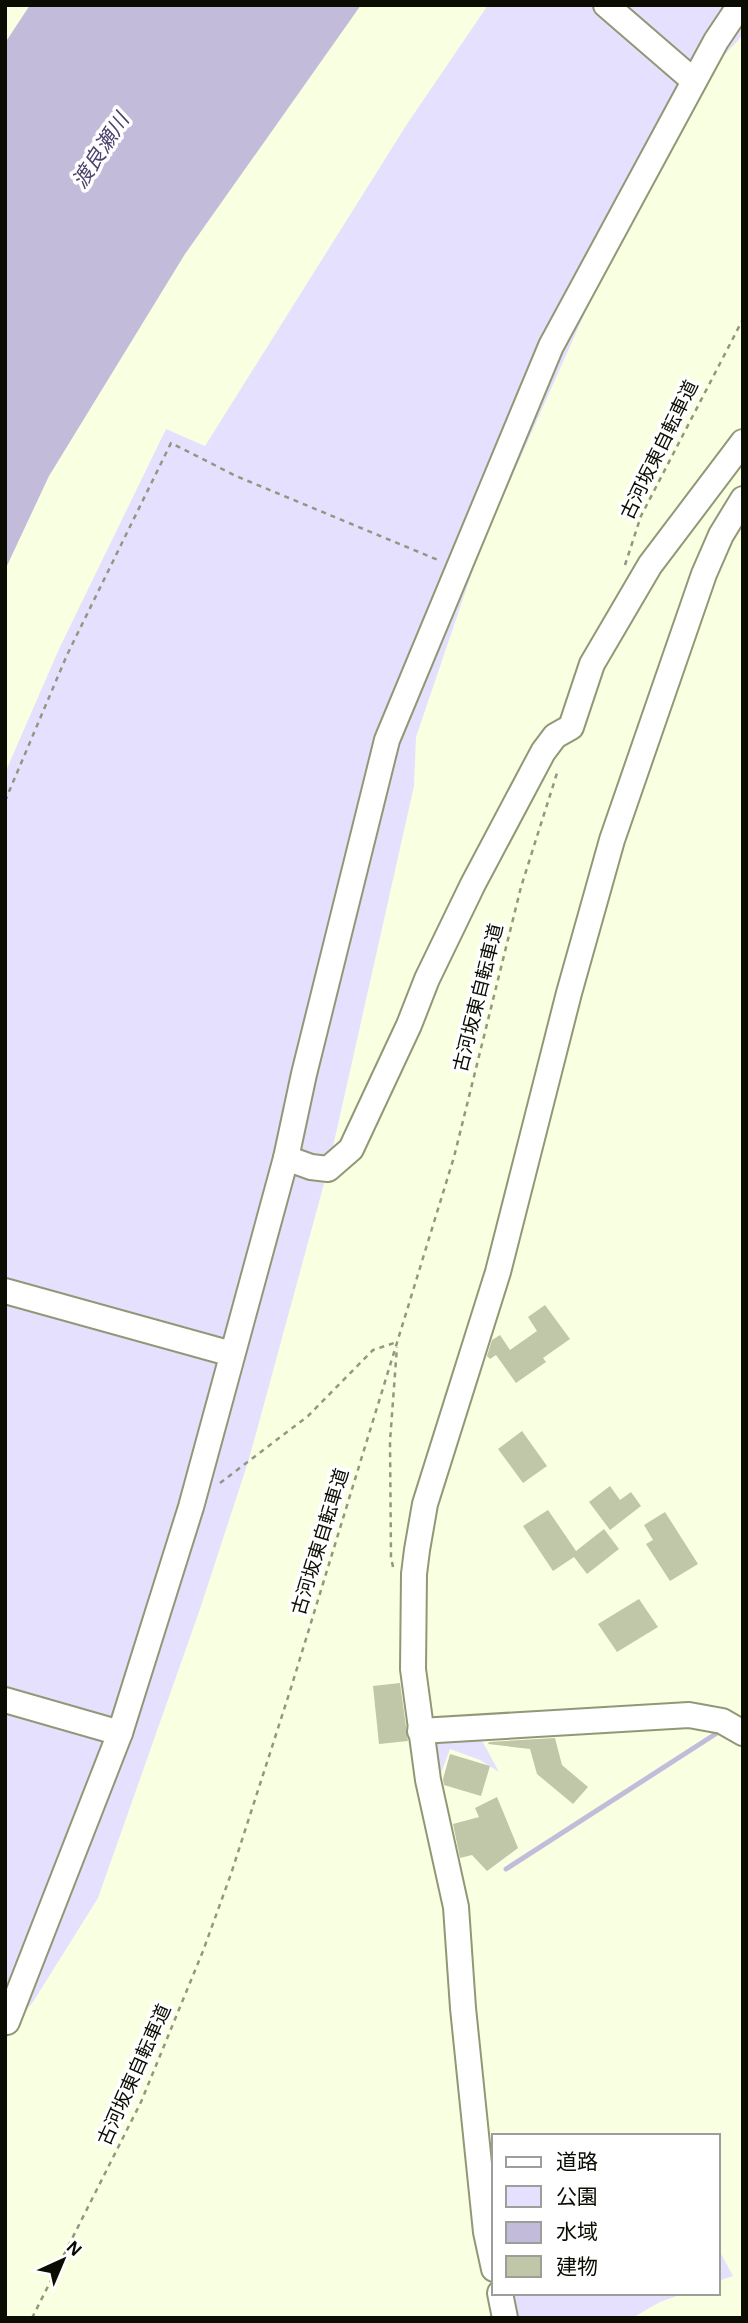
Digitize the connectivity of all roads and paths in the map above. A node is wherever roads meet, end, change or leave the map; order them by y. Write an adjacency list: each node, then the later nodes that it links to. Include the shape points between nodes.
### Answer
1 (606, 5): 3 (street)
2 (740, 5): 3 (street)
3 (694, 81): 8 (street, via 551,346)
4 (743, 319): 7 (path, 古河坂東自転車道, via 641,516)
5 (743, 442): 11 (street, via 650,565 592,664 571,727 555,736 543,752 427,979 351,1149 328,1169)
6 (743, 499): 18 (street, via 704,574 612,840 498,1272 425,1504 413,1607)
7 (625, 565)
8 (458, 568): 10 (path, via 236,476 171,443 67,655); 11 (street, via 387,740)
9 (561, 761): 13 (path, 古河坂東自転車道, via 521,887 454,1157)
10 (5, 801)
11 (286, 1158): 14 (street)
12 (5, 1291): 14 (street)
13 (397, 1341): 15 (path, via 373,1350 308,1416); 16 (path, via 390,1441); 24 (path, 古河坂東自転車道, via 290,1691 203,1951 141,2102)
14 (232, 1354): 19 (street, via 191,1507)
15 (220, 1483)
16 (394, 1570)
17 (5, 1700): 19 (street)
18 (420, 1731): 20 (street, via 689,1715 722,1721); 22 (street, via 456,1907)
19 (120, 1733): 21 (street)
20 (743, 1733)
21 (7, 2022)
22 (492, 2260)
23 (500, 2295): 25 (street)
24 (32, 2318)
25 (505, 2318)

